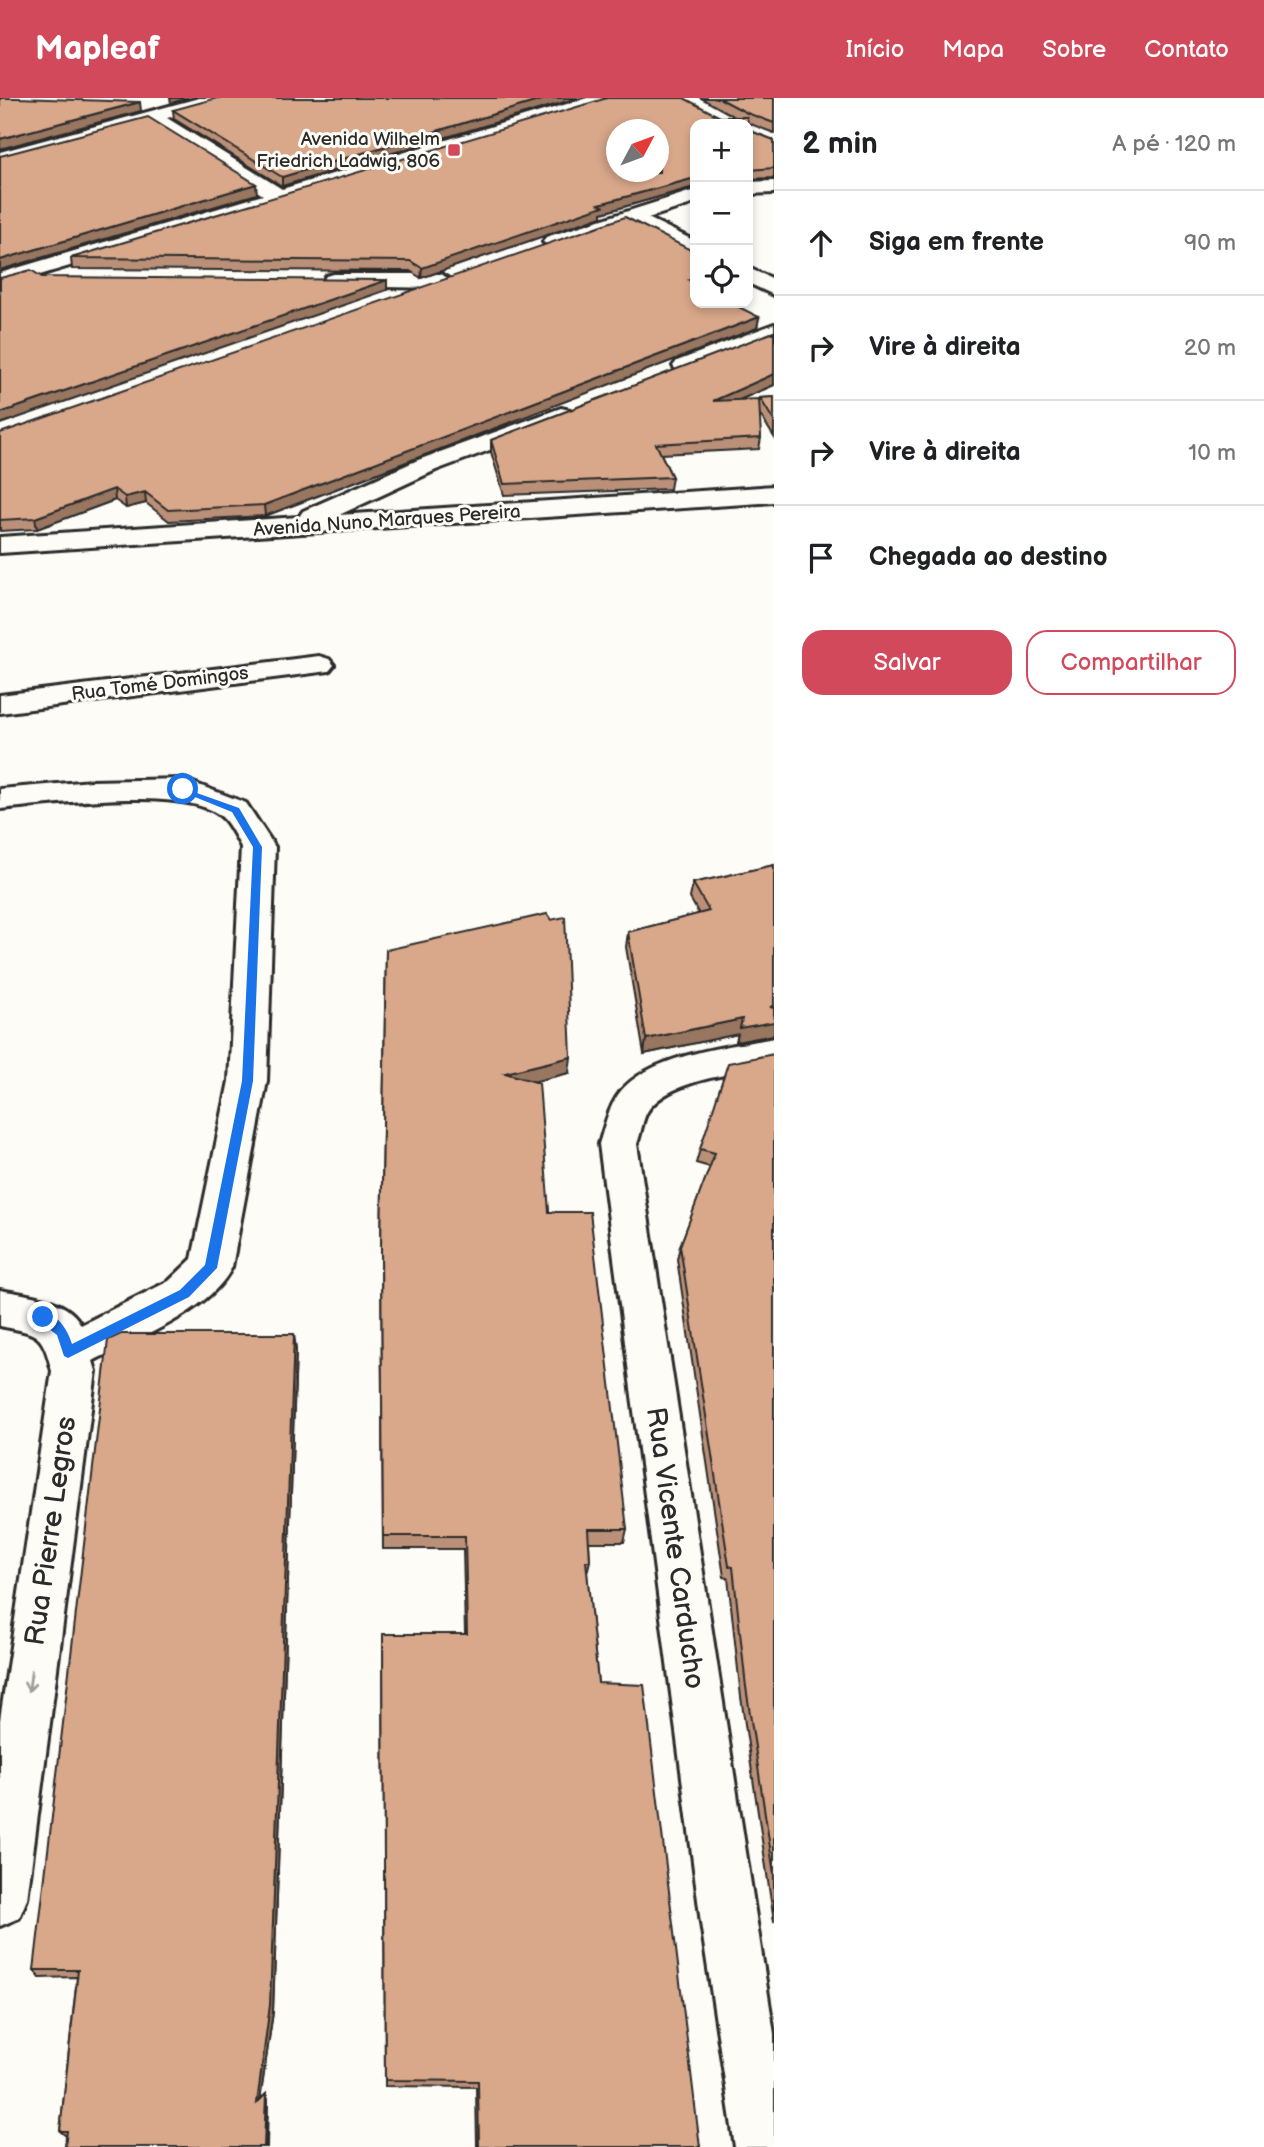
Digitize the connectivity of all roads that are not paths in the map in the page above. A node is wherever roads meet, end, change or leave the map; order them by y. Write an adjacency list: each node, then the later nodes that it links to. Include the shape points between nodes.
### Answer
1 (220, 98): 4 (street)
2 (607, 98): 9 (street)
3 (131, 102): 4 (street)
4 (199, 104): 5 (street)
5 (152, 117): 6 (street); 9 (street)
6 (0, 158)
7 (774, 187): 8 (street)
8 (753, 188)
9 (278, 195): 15 (street)
10 (690, 197): 11 (street)
11 (628, 216): 12 (street); 13 (street)
12 (690, 247)
13 (531, 250)
14 (466, 272): 19 (street)
15 (7, 278): 16 (street)
16 (78, 278)
17 (753, 278): 20 (street)
18 (306, 281): 19 (street)
19 (441, 281): 21 (street)
20 (774, 288)
21 (376, 304)
22 (774, 331): 23 (street)
23 (660, 376)
24 (584, 406): 26 (street, via 427,465)
25 (774, 494): 26 (street, Avenida Nuno Marques Pereira)
26 (288, 528): 27 (street, Avenida Nuno Marques Pereira)
27 (0, 545)
28 (319, 665): 29 (street, Rua Tomé Domingos)
29 (0, 704)
30 (0, 799): 33 (street, via 183,789 235,810 258,847 248,1081 211,1268 184,1293)
31 (774, 1052): 35 (street, Rua Vicente Carducho, via 692,1070 650,1085 631,1106 618,1144)
32 (0, 1308): 33 (street, via 43,1317 62,1332)
33 (71, 1362): 34 (street, Rua Pierre Legros, one-way to 34)
34 (0, 1899)
35 (764, 2147)

